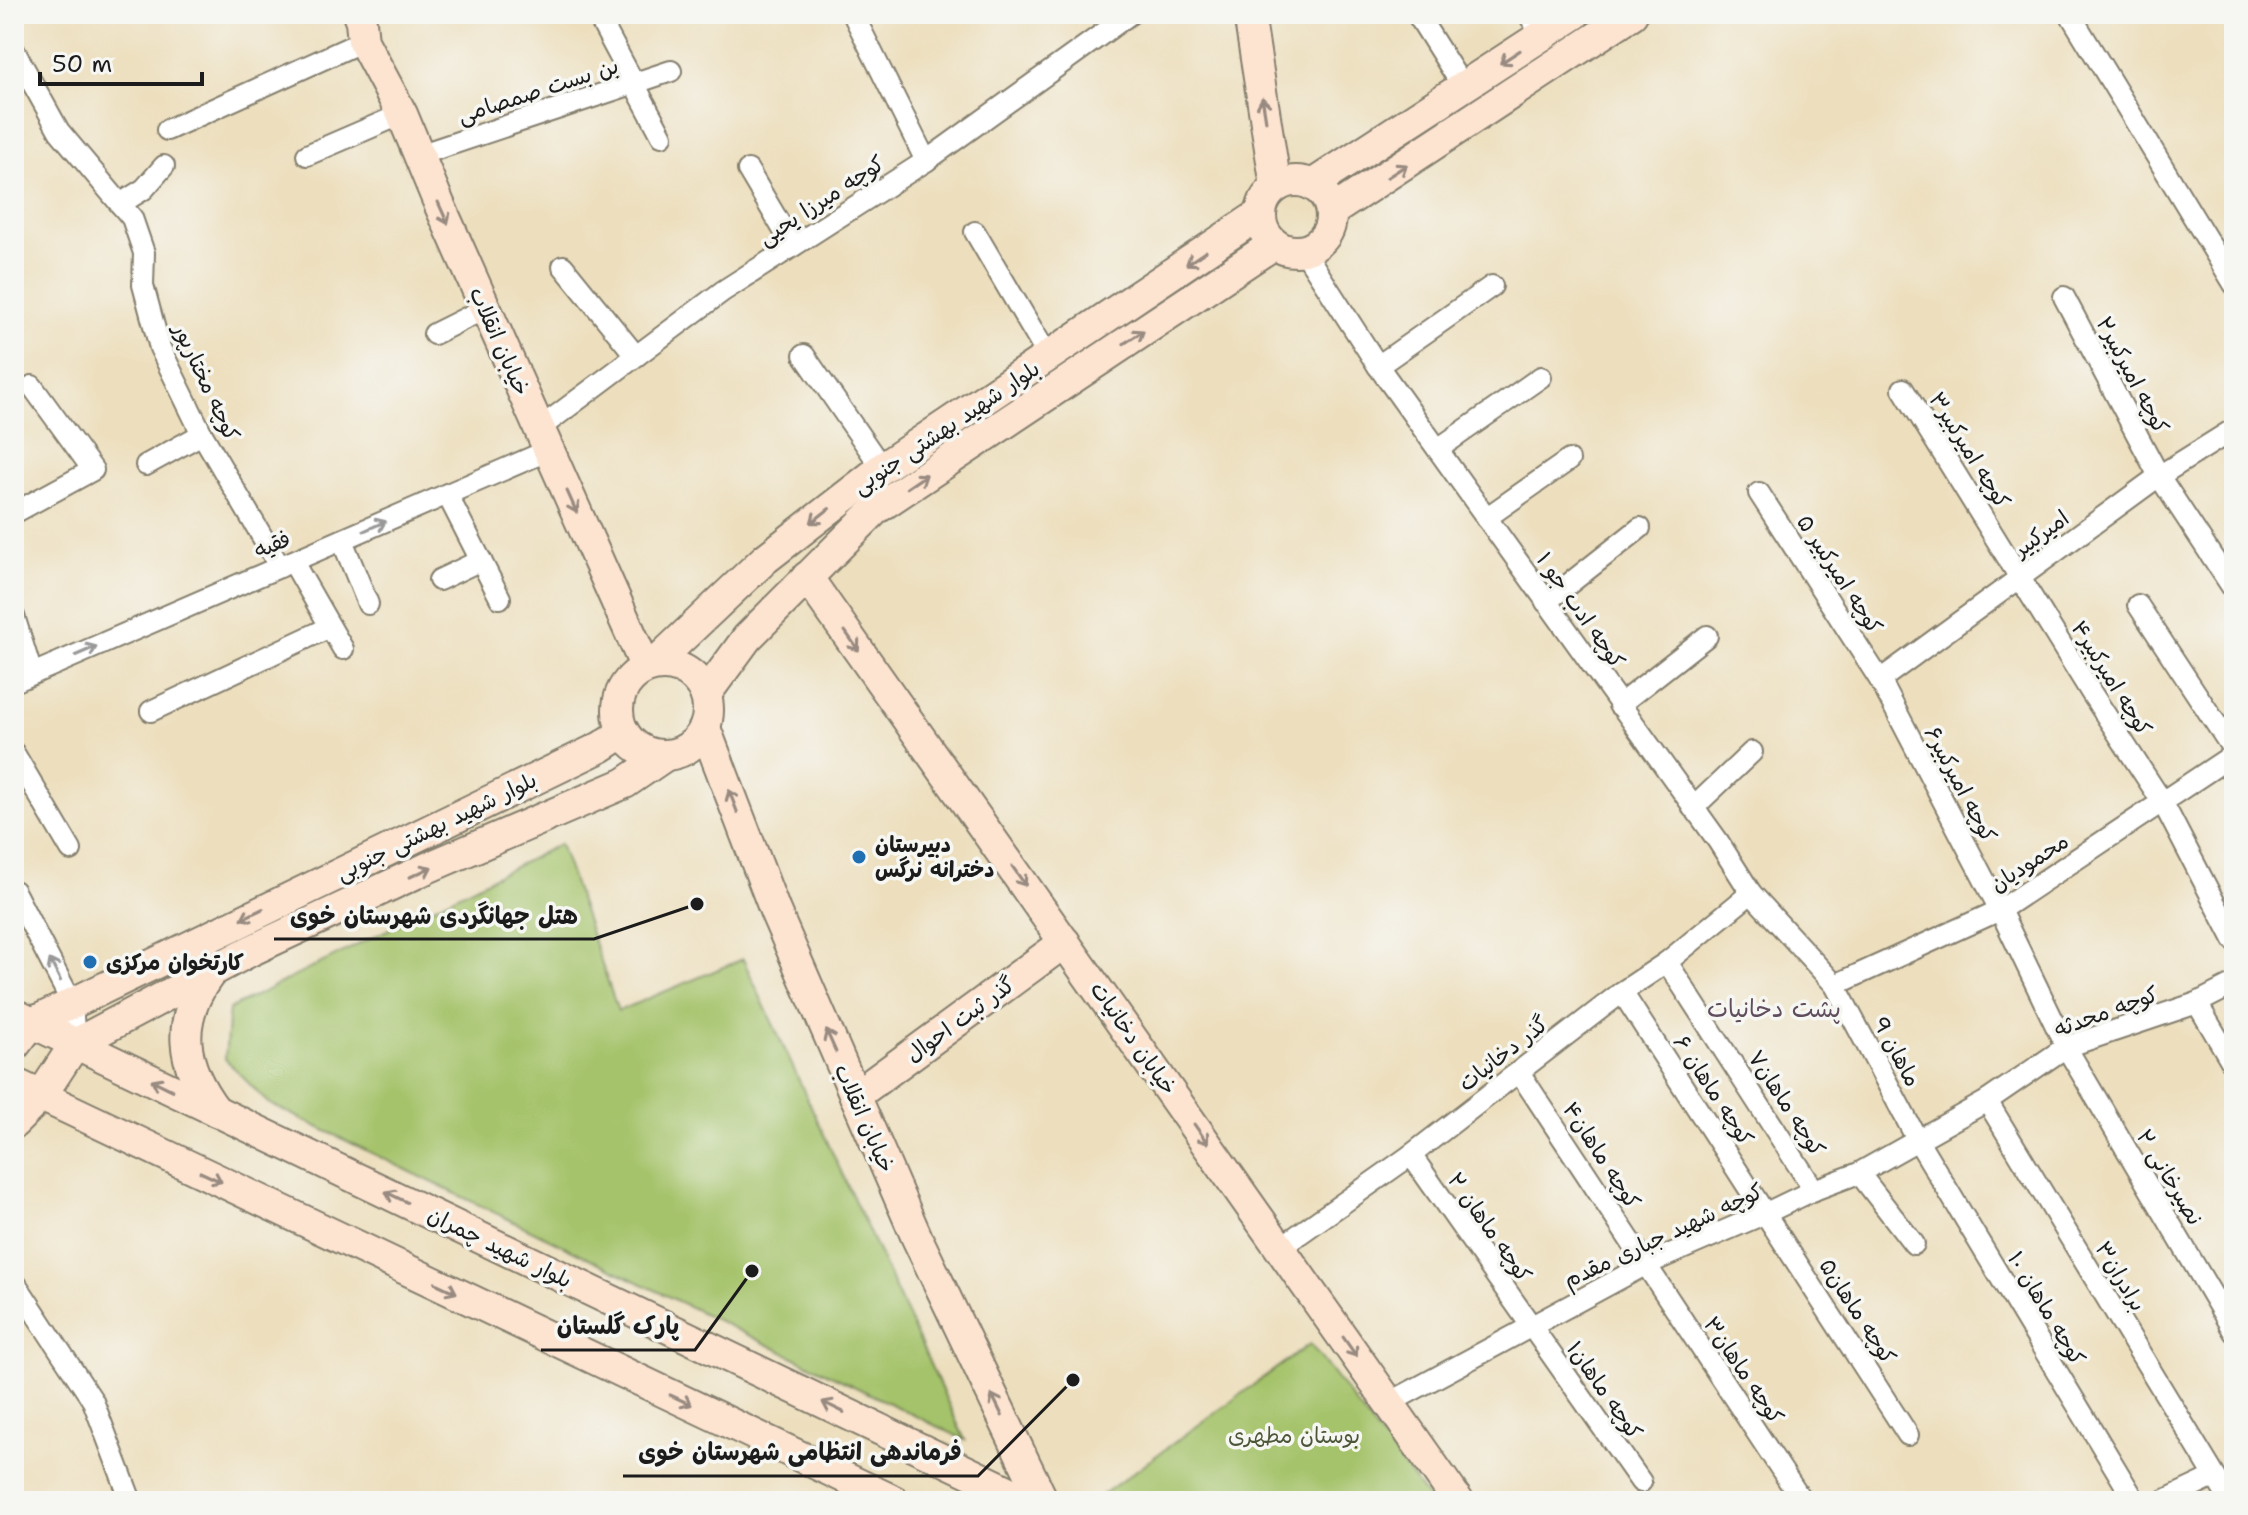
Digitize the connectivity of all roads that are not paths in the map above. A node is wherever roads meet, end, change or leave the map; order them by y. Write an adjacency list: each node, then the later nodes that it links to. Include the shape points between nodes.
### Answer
1 (597, 14): 13 (street)
2 (853, 14): 20 (street)
3 (1130, 14): 20 (street, کوچه میرزا یحیی)
4 (1249, 14): 24 (main road, one-way to 4)
5 (1417, 14): 14 (street)
6 (1575, 14): 10 (main road)
7 (1632, 14): 26 (main road, one-way to 7)
8 (2070, 14): 33 (street)
9 (365, 23): 15 (main road, خیابان انقلاب); 16 (street)
10 (1536, 24): 14 (main road, one-way to 14)
11 (14, 50): 25 (street, کوچه مختارپور, via 59,131)
12 (671, 71): 13 (street, بن بست صمصامی)
13 (633, 84): 17 (street); 19 (street, بن بست صمصامی)
14 (1463, 87): 23 (main road)
15 (402, 114): 18 (street); 19 (main road, خیابان انقلاب)
16 (167, 130)
17 (662, 136)
18 (307, 155)
19 (419, 155): 36 (main road, خیابان انقلاب, one-way to 36)
20 (926, 161): 30 (street, کوچه میرزا یحیی)
21 (164, 166): 25 (street, via 144,189)
22 (748, 170): 30 (street)
23 (1312, 185): 24 (main road, via 1294,180); 26 (main road, via 1325,196)
24 (1276, 187): 27 (main road)
25 (120, 204): 46 (street, کوچه مختارپور, via 132,218 144,253 143,285 160,348)
26 (1331, 212): 31 (main road, via 1329,229)
27 (1260, 214): 29 (main road); 40 (main road, بلوار شهید بهشتی جنوبی, one-way to 40)
28 (975, 232): 40 (street)
29 (1274, 244): 31 (main road); 61 (main road, بلوار شهید بهشتی جنوبی, one-way to 29, via 876,509)
30 (793, 246): 39 (street, کوچه میرزا یحیی)
31 (1304, 251): 41 (street, کوچه ادب جو ۱)
32 (563, 266): 39 (street)
33 (2234, 284)
34 (1492, 286): 41 (street)
35 (2064, 297): 52 (street, کوچه امیرکبیر۲)
36 (486, 308): 37 (street); 47 (main road, خیابان انقلاب)
37 (434, 334)
38 (804, 355): 51 (street)
39 (636, 356): 47 (street, کوچه میرزا یحیی)
40 (1049, 358): 51 (main road, بلوار شهید بهشتی جنوبی)
41 (1378, 366): 48 (street, کوچه ادب جو ۱)
42 (1541, 377): 48 (street)
43 (32, 386): 55 (street, via 93,470)
44 (1903, 389): 62 (street, کوچه امیرکبیر۳)
45 (2234, 429): 52 (street, امیرکبیر)
46 (202, 434): 50 (street); 60 (street, کوچه مختارپور)
47 (544, 439): 54 (street, فقیه); 75 (main road, خیابان انقلاب, one-way to 75)
48 (1438, 449): 56 (street, کوچه ادب جو ۱)
49 (1569, 460): 56 (street)
50 (146, 465)
51 (882, 468): 68 (main road, بلوار شهید بهشتی جنوبی, one-way to 68)
52 (2159, 476): 62 (street, امیرکبیر); 64 (street, کوچه امیرکبیر۲)
53 (1759, 493): 77 (street, کوچه امیرکبیر ۵)
54 (447, 494): 58 (street, فقیه, one-way to 54); 59 (street)
55 (14, 513)
56 (1486, 518): 66 (street, کوچه ادب جو ۱)
57 (1640, 528): 66 (street)
58 (342, 540): 60 (street, فقیه); 67 (street)
59 (481, 560): 63 (street); 65 (street)
60 (287, 564): 71 (street, کوچه مختارپور); 76 (street, فقیه, one-way to 60)
61 (807, 577): 73 (main road, بلوار شهید بهشتی جنوبی); 94 (main road, خیابان دخانیات, one-way to 94)
62 (2021, 577): 77 (street, امیرکبیر); 87 (street, کوچه امیرکبیر۴)
63 (439, 580)
64 (2234, 590)
65 (500, 598)
66 (1546, 602): 79 (street, کوچه ادب جو ۱)
67 (368, 604)
68 (714, 605): 73 (main road, via 722,634 732,640); 75 (main road, بلوار شهید بهشتی جنوبی)
69 (2138, 605): 84 (street)
70 (14, 616): 76 (street)
71 (330, 627): 74 (street, کوچه مختارپور); 80 (street)
72 (1707, 636): 79 (street)
73 (747, 638): 78 (main road, بلوار شهید بهشتی جنوبی)
74 (343, 649)
75 (649, 667): 78 (main road, via 679,667 700,682); 82 (main road, via 623,688 619,718)
76 (23, 678)
77 (1880, 680): 92 (street, کوچه امیرکبیر۶)
78 (706, 694): 81 (main road)
79 (1619, 705): 88 (street, کوچه ادب جو ۱)
80 (151, 711)
81 (705, 728): 86 (main road, via 690,747); 108 (main road, خیابان انقلاب, one-way to 81, via 775,911)
82 (624, 732): 86 (main road, via 642,750); 100 (main road, بلوار شهید بهشتی جنوبی, one-way to 100)
83 (1752, 752): 88 (street)
84 (2234, 752): 87 (street, محمودیان)
85 (14, 753): 89 (street)
86 (666, 755): 96 (main road, بلوار شهید بهشتی جنوبی, one-way to 86, via 427,868 625,783)
87 (2163, 803): 92 (street, محمودیان); 93 (street, کوچه امیرکبیر۴)
88 (1693, 808): 91 (street, کوچه ادب جو ۱)
89 (71, 850)
90 (14, 891): 100 (street, one-way to 90)
91 (1751, 893): 95 (street, گذر دخانیات); 98 (street, کوچه ادب جو ۱)
92 (2000, 910): 98 (street, محمودیان); 104 (street, کوچه امیرکبیر۶)
93 (2234, 940)
94 (1065, 942): 108 (main road, گذر ثبت احوال); 118 (main road, خیابان دخانیات, one-way to 118)
95 (1667, 962): 99 (street, گذر دخانیات); 115 (street, کوچه ماهان۷)
96 (211, 972): 103 (main road, بلوار شهید بهشتی جنوبی); 110 (main road, via 189,1012 185,1042 192,1071)
97 (2234, 984): 101 (street, کوچه محدثه)
98 (1835, 985): 112 (street, ماهان 9)
99 (1622, 992): 106 (street, گذر دخانیات); 116 (street, کوچه ماهان ۶)
100 (72, 1003): 102 (main road, بلوار شهید بهشتی جنوبی); 103 (street)
101 (2197, 1003): 104 (street, کوچه محدثه); 105 (street)
102 (20, 1027): 103 (main road, بلوار شهید چمران)
103 (75, 1044): 107 (main road); 110 (main road, بلوار شهید چمران, one-way to 103)
104 (2066, 1047): 109 (street, کوچه محدثه); 122 (street, نصیرخانی ۲)
105 (2234, 1066)
106 (1519, 1072): 113 (street, گذر دخانیات); 119 (street, کوچه ماهان۴)
107 (27, 1090): 111 (main road); 127 (main road, one-way to 127)
108 (855, 1096): 130 (main road, خیابان انقلاب, one-way to 108)
109 (1987, 1101): 112 (street, کوچه محدثه); 125 (street, برادران۳)
110 (216, 1111): 129 (main road, بلوار شهید چمران, one-way to 110)
111 (14, 1123)
112 (1917, 1139): 114 (street, کوچه شهید جباری مقدم); 133 (street, کوچه ماهان ۱۰)
113 (1411, 1155): 118 (street, گذر دخانیات); 121 (street, کوچه ماهان ۲)
114 (1859, 1173): 115 (street, کوچه شهید جباری مقدم); 117 (street)
115 (1814, 1190): 116 (street, کوچه شهید جباری مقدم)
116 (1766, 1213): 119 (street, کوچه شهید جباری مقدم); 124 (street, کوچه ماهان۵)
117 (1914, 1244)
118 (1281, 1247): 123 (main road, خیابان دخانیات, one-way to 123)
119 (1645, 1265): 121 (street, کوچه شهید جباری مقدم); 132 (street, کوچه ماهان۳)
120 (14, 1281): 128 (street, via 93,1401)
121 (1530, 1326): 123 (street, کوچه شهید جباری مقدم); 126 (street, کوچه ماهان۱)
122 (2234, 1332)
123 (1389, 1403): 131 (main road, خیابان دخانیات)
124 (1908, 1435)
125 (2214, 1477): 134 (street); 135 (street, برادران۳)
126 (1641, 1482)
127 (887, 1499)
128 (131, 1501)
129 (1029, 1501)
130 (1043, 1501)
131 (1458, 1501)
132 (1802, 1501)
133 (2135, 1501)
134 (2163, 1501)
135 (2230, 1501)

